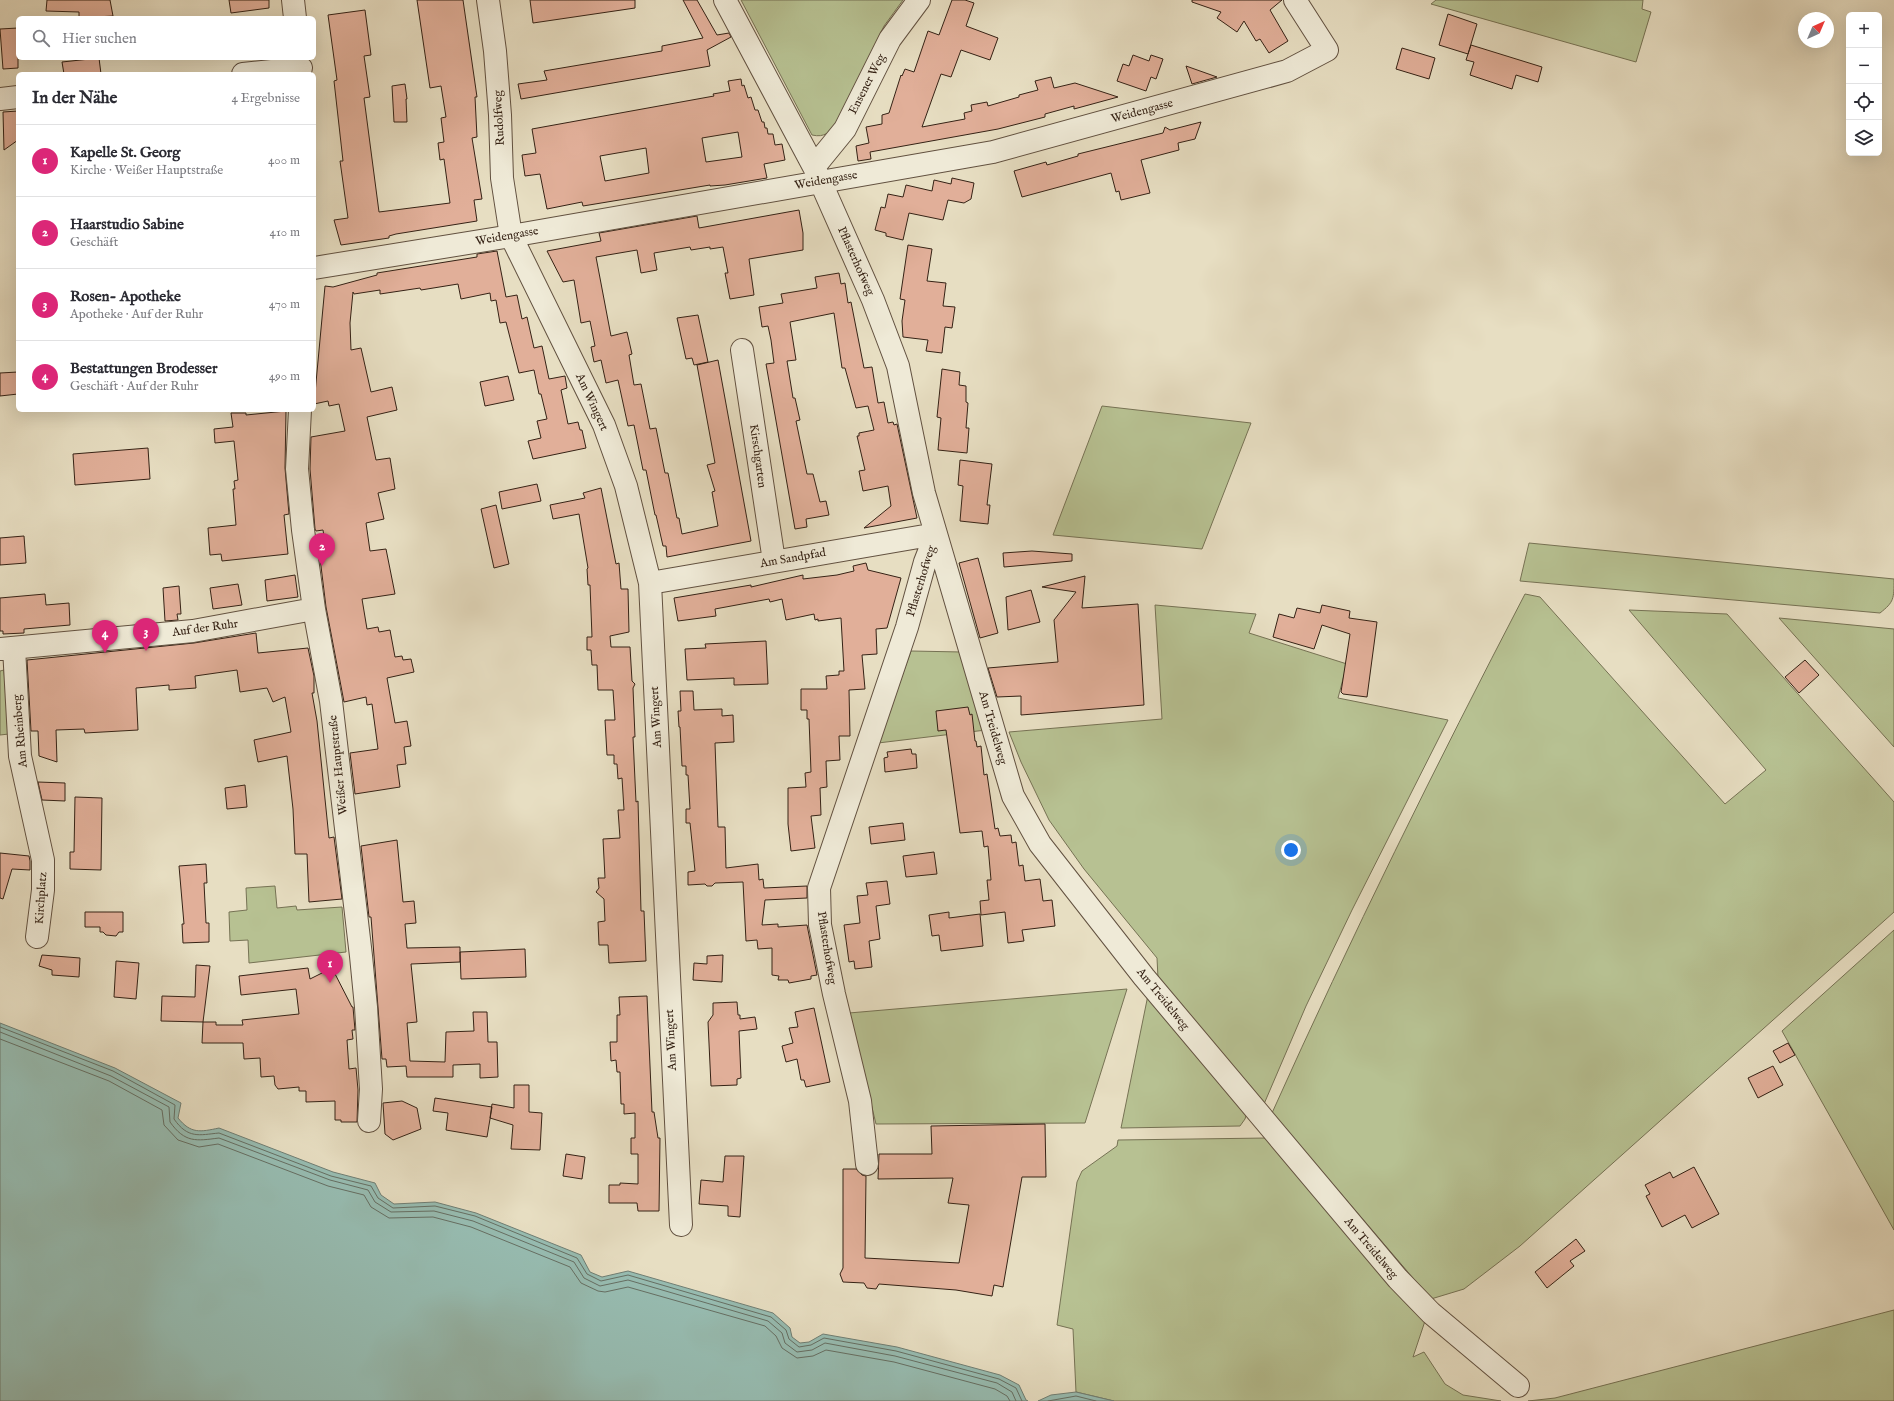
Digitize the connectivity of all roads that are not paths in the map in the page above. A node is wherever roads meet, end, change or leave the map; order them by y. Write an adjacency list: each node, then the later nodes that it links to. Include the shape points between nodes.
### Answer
1 (293, 0): 6 (street)
2 (488, 0): 12 (street, Rudolfweg, via 495,51 502,178)
3 (725, 0): 11 (street, Pflasterhofweg)
4 (919, 0): 11 (street, Ensener Weg, via 890,39 844,129)
5 (1295, 0): 11 (street, Weidengasse, via 1327,50 1287,71 993,152)
6 (295, 16)
7 (301, 67): 8 (street)
8 (260, 72)
9 (16, 97): 10 (street)
10 (0, 99)
11 (817, 174): 12 (street, Weidengasse); 16 (street, Pflasterhofweg, via 873,300 898,366 924,493)
12 (511, 236): 13 (street, Weidengasse); 18 (street, Am Wingert, via 604,425 626,486)
13 (316, 268)
14 (742, 350): 17 (street, Kirschgarten)
15 (300, 412): 19 (street, Weißer Hauptstraße, via 297,469)
16 (936, 534): 17 (street, Am Sandpfad); 24 (street, Pflasterhofweg, via 819,888 820,925 860,1101); 26 (street, Am Treidelweg, via 1013,796 1040,844 1149,983 1398,1279 1431,1313)
17 (774, 562): 18 (street, Am Sandpfad)
18 (650, 583): 25 (street, Am Wingert)
19 (314, 610): 20 (street, Auf der Ruhr, via 193,631); 23 (street, Weißer Hauptstraße, via 331,701 366,1007 371,1090)
20 (7, 648): 21 (street, Am Rheinberg, via 20,756)
21 (43, 860): 22 (street, Kirchplatz, via 43,890)
22 (37, 937)
23 (369, 1121)
24 (867, 1164)
25 (681, 1225)
26 (1518, 1386)

